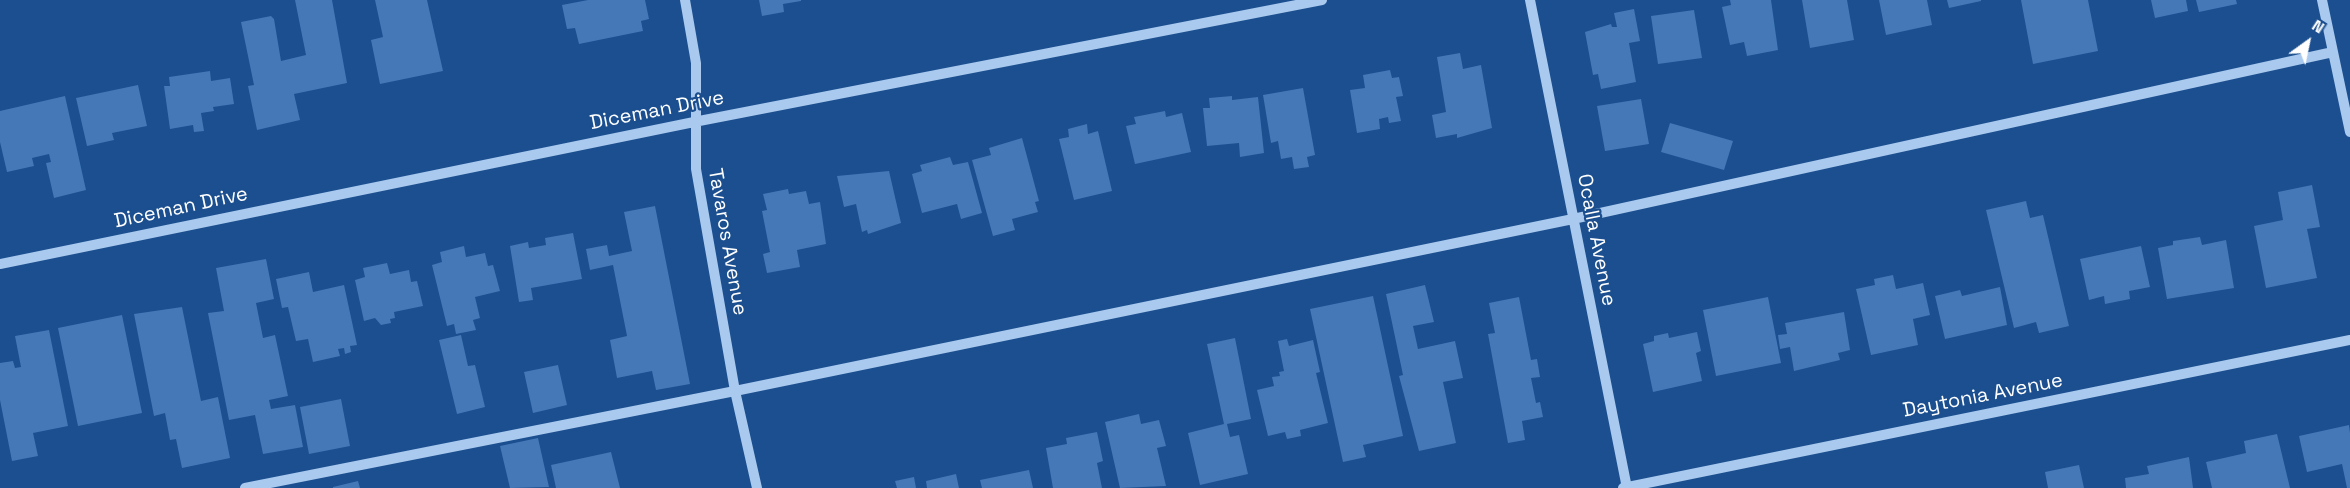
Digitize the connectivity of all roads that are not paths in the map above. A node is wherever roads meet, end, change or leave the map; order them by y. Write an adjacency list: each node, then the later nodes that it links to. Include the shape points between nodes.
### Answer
1 (685, 0): 6 (street, Tavaros Avenue, via 696,63)
2 (1322, 0): 6 (street, Diceman Drive)
3 (1530, 0): 8 (street, Ocalla Avenue)
4 (2322, 0): 5 (street)
5 (2333, 52): 7 (street); 8 (street)
6 (694, 122): 9 (street, Diceman Drive); 11 (street, Tavaros Avenue, via 696,170)
7 (2350, 132)
8 (1573, 219): 11 (street); 14 (street, Ocalla Avenue)
9 (0, 264)
10 (2350, 340): 14 (street, Daytonia Avenue)
11 (735, 391): 12 (street); 13 (street, Tavaros Avenue)
12 (245, 488)
13 (757, 488)
14 (1626, 488)

